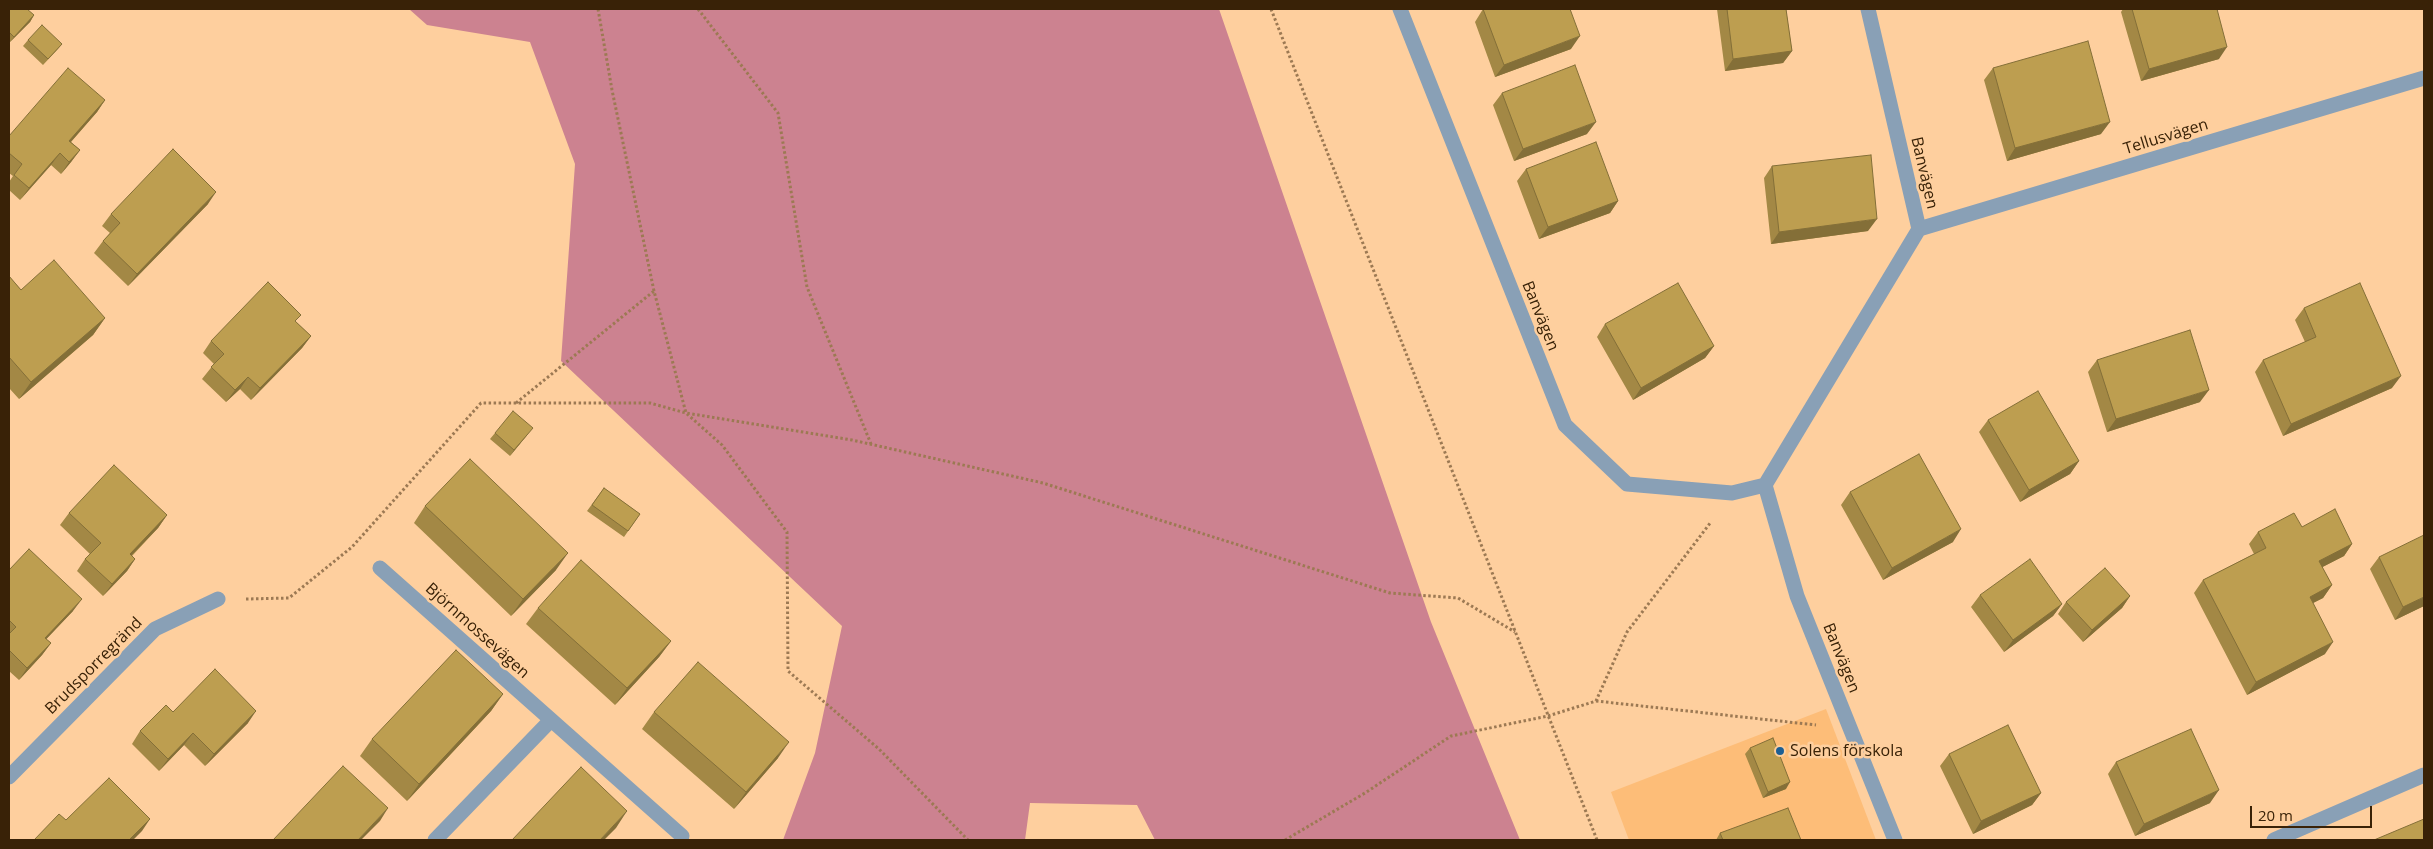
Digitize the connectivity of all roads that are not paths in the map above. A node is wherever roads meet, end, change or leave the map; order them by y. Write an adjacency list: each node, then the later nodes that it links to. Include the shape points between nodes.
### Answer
1 (1400, 9): 5 (street, Banvägen, via 1565,425 1627,484 1732,493)
2 (1868, 9): 4 (street, Banvägen)
3 (2424, 78): 4 (street, Tellusvägen)
4 (1918, 229): 5 (street, Banvägen)
5 (1765, 485): 13 (street, Banvägen, via 1797,596)
6 (380, 568): 8 (street, Björnmossevägen)
7 (218, 599): 10 (street, Brudsporregränd, via 155,629)
8 (551, 720): 11 (street, Björnmossevägen); 12 (street)
9 (2424, 775): 14 (street)
10 (9, 777)
11 (682, 836)
12 (436, 840)
13 (1896, 840)
14 (2274, 840)

